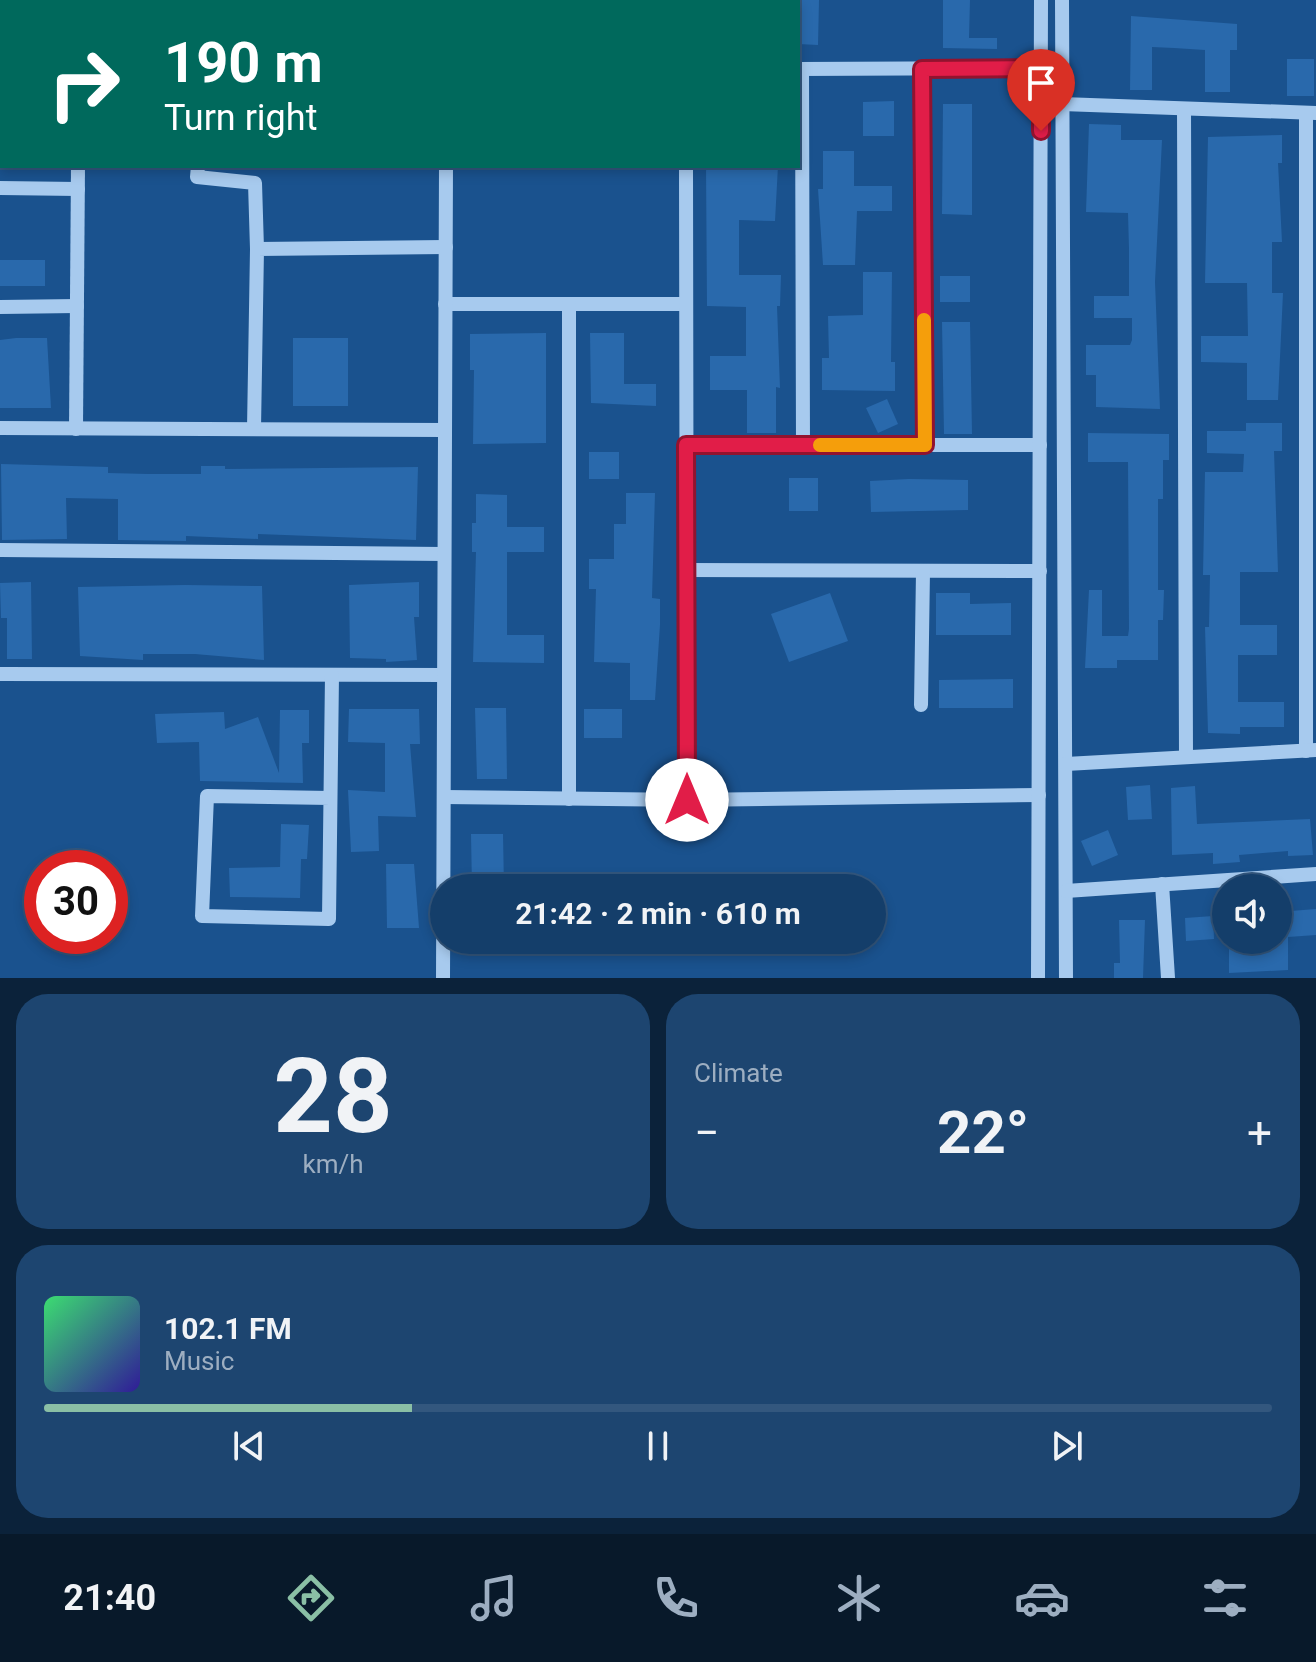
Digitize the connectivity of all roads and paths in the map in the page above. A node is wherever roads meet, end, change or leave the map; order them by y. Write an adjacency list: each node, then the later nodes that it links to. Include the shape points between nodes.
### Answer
1 (1041, 0): 3 (street)
2 (1062, 0): 6 (street)
3 (1041, 68): 5 (street); 29 (street)
4 (800, 69): 5 (street); 27 (street)
5 (922, 69): 28 (street)
6 (1062, 104): 7 (street); 43 (street)
7 (1184, 109): 8 (street); 42 (street)
8 (1311, 113): 30 (street)
9 (78, 168): 14 (street)
10 (198, 168): 16 (street, via 197,177 255,183)
11 (446, 168): 15 (street)
12 (686, 168): 19 (street)
13 (0, 188): 14 (street)
14 (78, 189): 20 (street)
15 (446, 247): 16 (street); 17 (street)
16 (257, 249): 24 (street)
17 (445, 304): 18 (street); 25 (street)
18 (569, 304): 19 (street); 47 (street)
19 (686, 304): 26 (street)
20 (77, 306): 21 (street); 23 (street)
21 (0, 307)
22 (0, 428): 23 (street)
23 (76, 429): 24 (street)
24 (254, 429): 25 (street)
25 (445, 430): 32 (street)
26 (686, 445): 27 (street); 33 (street)
27 (803, 445): 28 (street)
28 (925, 445): 29 (street)
29 (1040, 445): 35 (street)
30 (1311, 516): 36 (street)
31 (0, 550): 32 (street)
32 (444, 554): 39 (street)
33 (686, 570): 34 (street); 48 (street)
34 (923, 571): 35 (street); 40 (street)
35 (1040, 571): 44 (street)
36 (1311, 629): 41 (street)
37 (0, 674): 38 (street)
38 (332, 675): 39 (street); 46 (street)
39 (444, 675): 45 (street)
40 (921, 705)
41 (1311, 750): 42 (street)
42 (1186, 757): 43 (street)
43 (1066, 764): 51 (street)
44 (1039, 795): 48 (street); 53 (street)
45 (444, 797): 47 (street); 52 (street)
46 (330, 798): 46 (street, via 329,919 202,916 207,796)
47 (569, 799): 48 (street)
48 (687, 800)
49 (1316, 874): 50 (street)
50 (1162, 884): 51 (street); 55 (street)
51 (1066, 891): 54 (street)
52 (443, 978)
53 (1038, 978)
54 (1066, 978)
55 (1168, 978)

